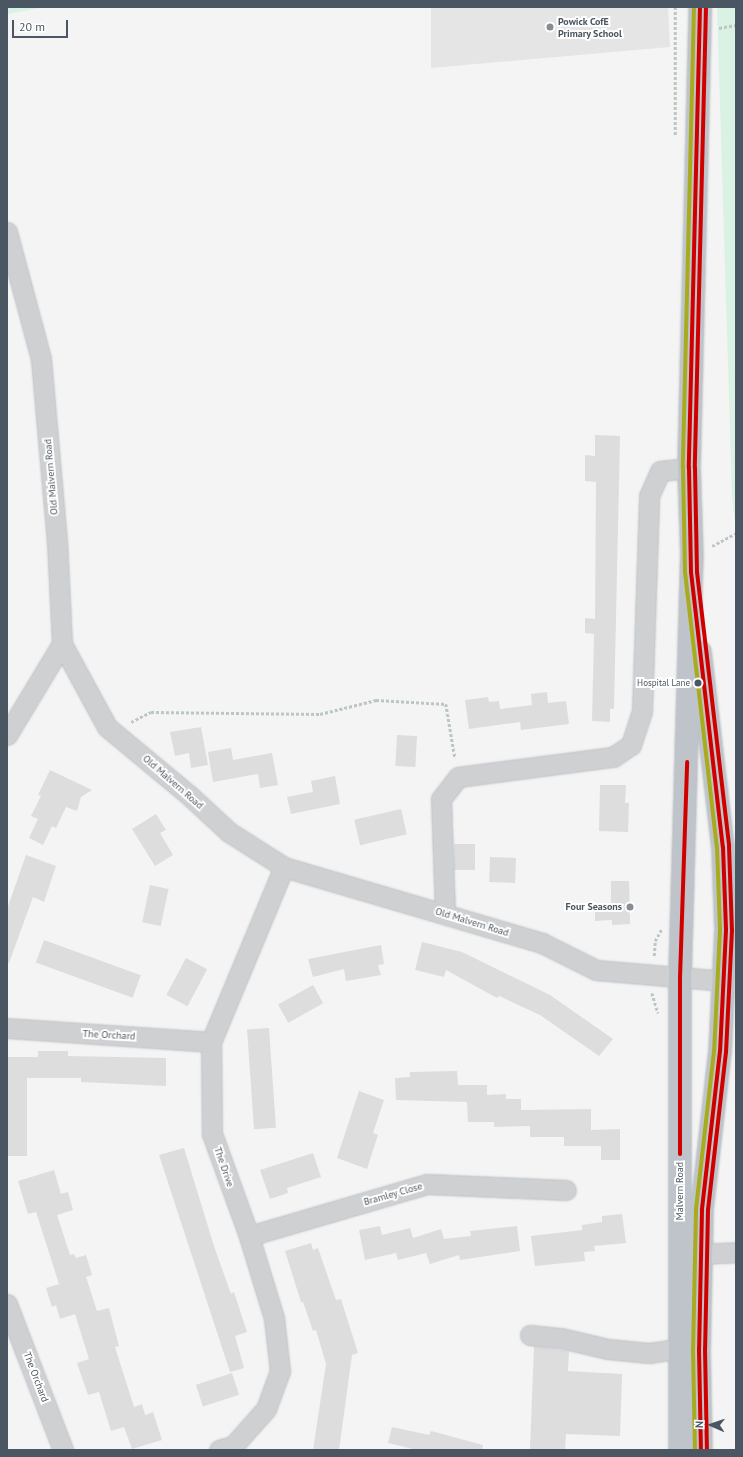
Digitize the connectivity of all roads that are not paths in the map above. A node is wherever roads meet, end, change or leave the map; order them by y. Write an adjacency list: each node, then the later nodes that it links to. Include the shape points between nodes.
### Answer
1 (700, 7): 3 (highway, Malvern Road)
2 (7, 232): 5 (street, Old Malvern Road, via 41,359 57,541)
3 (689, 468): 4 (highway, Malvern Road); 8 (street, via 660,471 649,496 642,711 631,745 613,757 458,777 441,799)
4 (691, 565): 9 (highway, Malvern Road); 10 (highway, Malvern Road, via 723,847)
5 (62, 644): 6 (street); 7 (street, Old Malvern Road, via 107,727 229,832)
6 (7, 735)
7 (284, 867): 8 (street, Old Malvern Road); 12 (street, The Drive)
8 (445, 913): 9 (street, Old Malvern Road, via 542,943 596,970)
9 (680, 978): 10 (street, Old Malvern Road); 17 (highway, Malvern Road)
10 (730, 982): 16 (highway, Malvern Road, via 702,1210)
11 (7, 1028): 12 (street, The Orchard)
12 (211, 1042): 14 (street, The Drive, via 212,1134)
13 (566, 1190): 14 (street, Bramley Close, via 427,1184)
14 (248, 1236): 22 (street, The Drive, via 274,1318 280,1371 266,1409 233,1446)
15 (736, 1252): 16 (street)
16 (701, 1254): 17 (street); 20 (highway, Malvern Road)
17 (680, 1278): 20 (highway, Malvern Road)
18 (7, 1304): 21 (street, The Orchard)
19 (530, 1335): 20 (street, via 628,1351)
20 (688, 1349): 23 (highway, Malvern Road); 24 (highway, Malvern Road)
21 (63, 1450)
22 (219, 1450)
23 (680, 1450)
24 (701, 1450)

